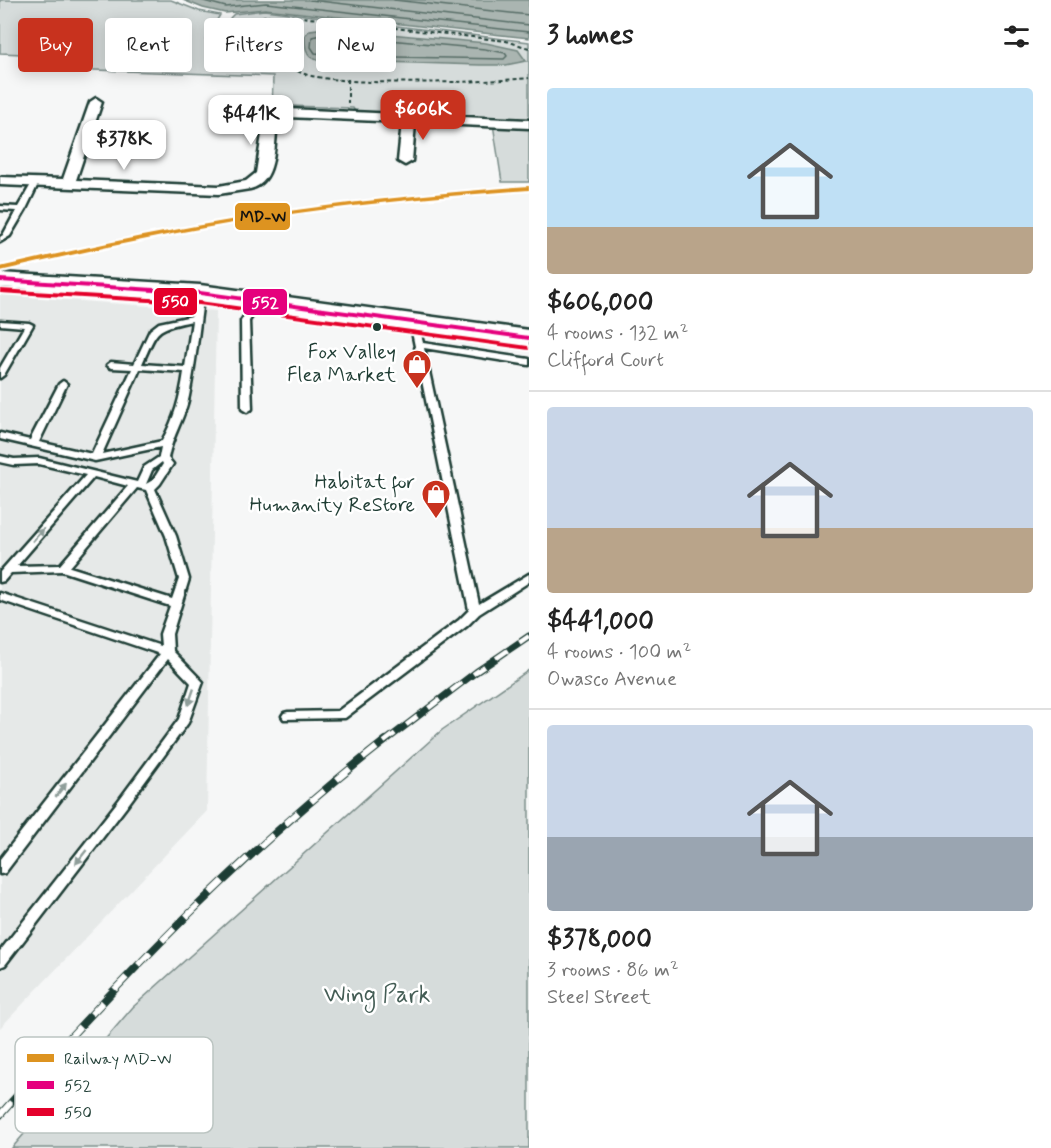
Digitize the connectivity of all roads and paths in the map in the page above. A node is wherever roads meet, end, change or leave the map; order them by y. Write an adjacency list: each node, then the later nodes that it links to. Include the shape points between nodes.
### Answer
1 (529, 48): 3 (path, via 343,21 279,15 256,19 254,25 289,46 298,72)
2 (529, 78): 3 (path, via 489,82)
3 (348, 80): 5 (path)
4 (96, 102): 11 (street)
5 (348, 116): 6 (street); 11 (street, via 280,114 271,121 263,174 250,185 196,190)
6 (409, 118): 7 (street); 8 (street)
7 (529, 124)
8 (405, 161)
9 (0, 181): 10 (street)
10 (35, 182): 11 (street); 13 (lane)
11 (68, 184)
12 (0, 208): 13 (lane)
13 (22, 209): 14 (lane)
14 (0, 240)
15 (0, 280): 16 (main road)
16 (200, 293): 17 (main road); 18 (lane)
17 (259, 301): 20 (main road); 28 (lane, via 245,321)
18 (196, 318): 24 (lane, via 162,325 153,332); 25 (lane)
19 (0, 323): 26 (lane, via 29,325)
20 (417, 334): 21 (main road); 22 (lane); 43 (lane)
21 (529, 338)
22 (529, 362)
23 (111, 365): 24 (lane)
24 (136, 366): 25 (lane); 32 (lane)
25 (188, 370): 30 (lane, via 179,418)
26 (0, 375)
27 (63, 384): 31 (lane)
28 (247, 409)
29 (0, 436): 31 (lane)
30 (166, 443): 32 (lane); 33 (lane)
31 (33, 444): 32 (lane)
32 (95, 458)
33 (163, 458): 36 (lane, via 151,463 143,474); 36 (lane, via 168,464 157,482)
34 (3, 459): 35 (lane, via 39,461)
35 (92, 474): 36 (lane); 38 (lane, one-way to 35)
36 (142, 486): 37 (lane); 42 (lane, via 171,536 184,579)
37 (63, 568): 38 (lane); 42 (lane)
38 (8, 570): 40 (lane)
39 (529, 577): 43 (lane)
40 (0, 579)
41 (0, 596): 44 (lane)
42 (176, 604): 44 (lane, via 166,634)
43 (475, 611): 45 (lane, via 341,715)
44 (167, 652): 46 (lane, one-way to 44); 47 (lane, one-way to 47, via 197,681 184,720)
45 (288, 716)
46 (0, 869)
47 (0, 961)

